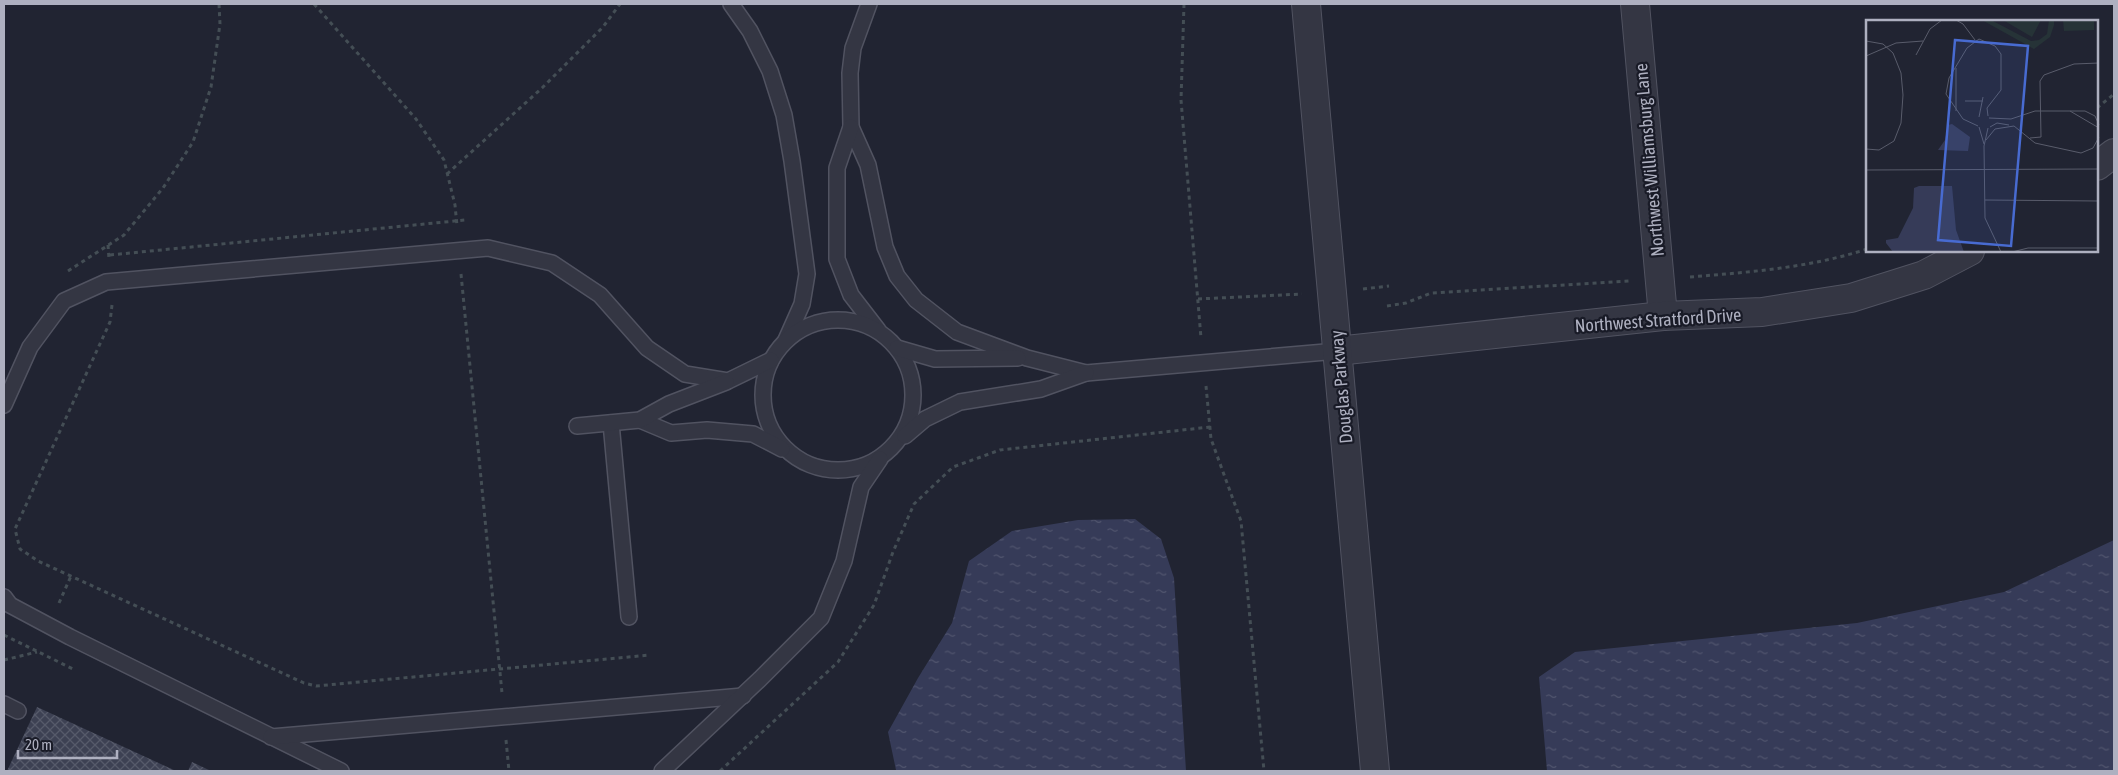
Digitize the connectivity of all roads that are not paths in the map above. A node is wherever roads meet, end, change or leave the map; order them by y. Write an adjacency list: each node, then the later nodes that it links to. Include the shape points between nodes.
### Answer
1 (730, 4): 11 (lane, via 750,31 770,71 791,151 807,274 802,304)
2 (869, 4): 5 (lane, via 853,48)
3 (1306, 4): 13 (street, Douglas Parkway)
4 (1635, 4): 9 (street, Northwest Williamsburg Lane)
5 (851, 127): 10 (lane, via 837,168 838,259 851,295); 14 (lane, via 868,165 885,248 897,276 916,300 957,332)
6 (2114, 153): 7 (street)
7 (2098, 165)
8 (1968, 252): 9 (street, Northwest Stratford Drive, via 1924,275 1851,298 1762,312)
9 (1663, 316): 13 (street, Northwest Stratford Drive)
10 (879, 332): 11 (lane, via 856,322 831,320 807,326); 12 (lane)
11 (786, 340): 15 (lane)
12 (898, 348): 14 (lane, via 935,359); 22 (lane, via 909,370 914,395 910,420)
13 (1338, 351): 16 (lane); 33 (street, Douglas Parkway)
14 (1027, 358): 16 (lane)
15 (771, 360): 17 (lane); 23 (lane, via 764,384 764,409 772,432)
16 (1086, 373): 22 (lane, via 1041,389 960,402 925,419)
17 (728, 381): 18 (lane, via 685,374 647,348 600,295 552,263 488,248 110,282 64,301 30,346); 19 (lane, via 669,404)
18 (4, 406)
19 (640, 420): 20 (lane); 23 (lane, via 671,433 707,430 753,434)
20 (611, 423): 21 (lane); 26 (lane)
21 (577, 426)
22 (898, 442): 24 (lane)
23 (788, 452): 24 (lane, via 808,465 832,471 857,469)
24 (880, 458): 27 (lane, via 861,487 844,561 821,618)
25 (4, 597): 30 (lane, via 10,605 70,637)
26 (629, 617)
27 (743, 696): 30 (lane); 32 (lane)
28 (4, 704): 29 (lane)
29 (18, 711)
30 (271, 737): 31 (lane)
31 (341, 771)
32 (662, 771)
33 (1375, 771)

